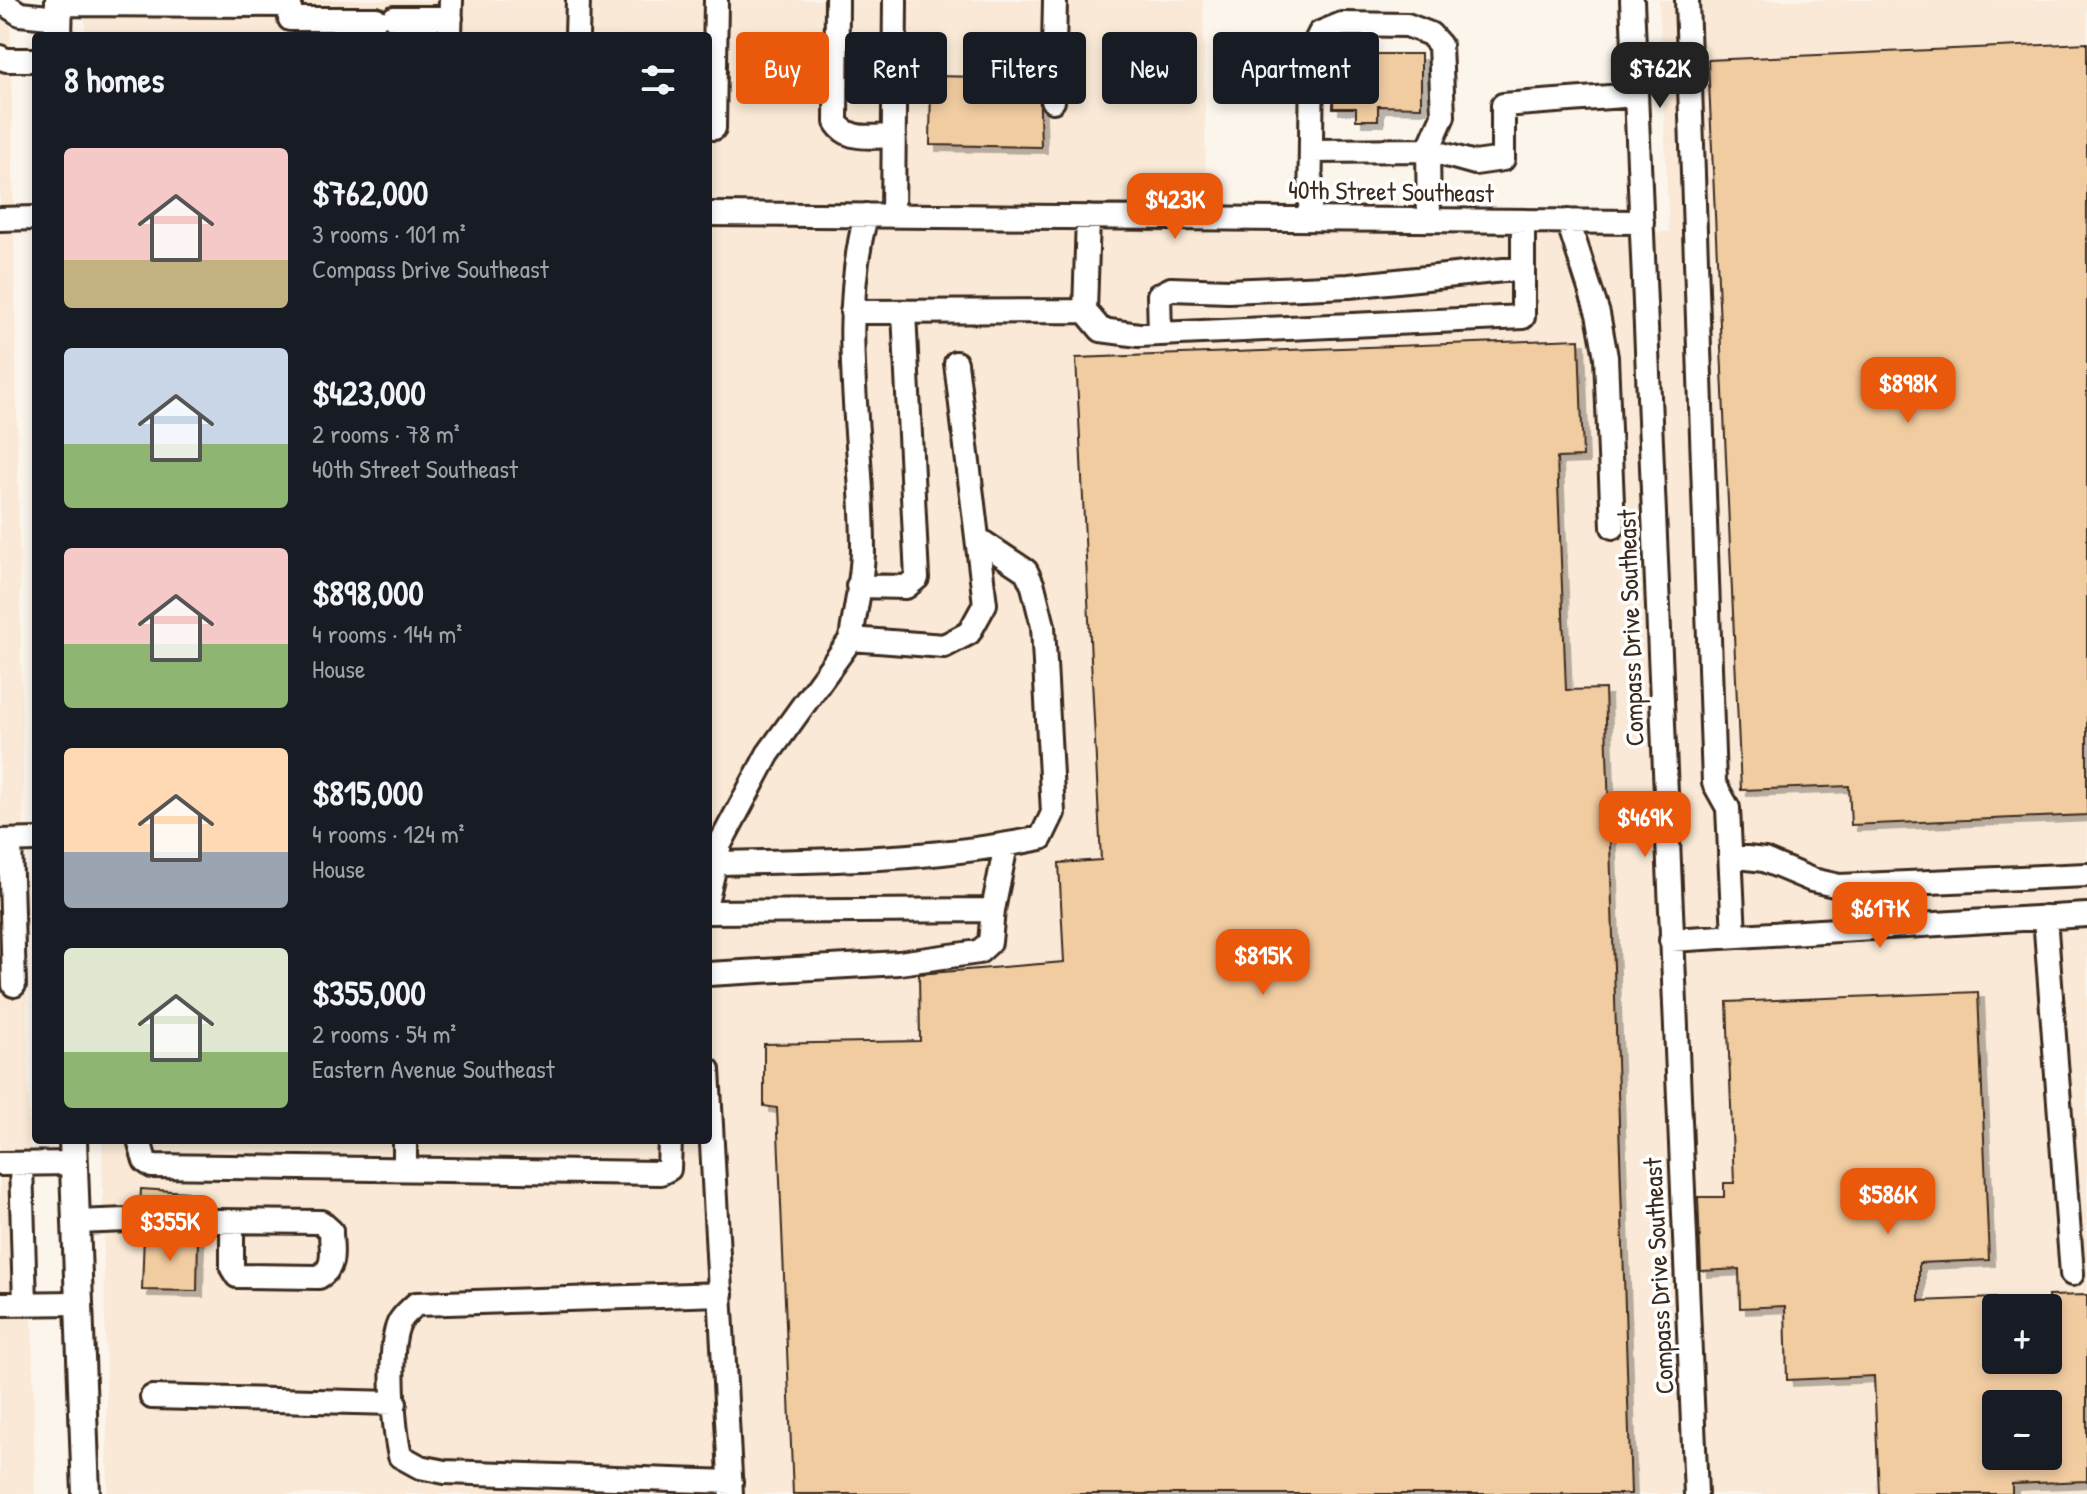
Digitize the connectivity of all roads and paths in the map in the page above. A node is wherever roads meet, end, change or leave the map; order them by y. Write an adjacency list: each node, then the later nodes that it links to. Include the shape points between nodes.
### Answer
1 (578, 0): 14 (street)
2 (716, 0): 19 (street)
3 (837, 0): 20 (street, via 836,122 851,136)
4 (895, 0): 20 (street)
5 (1055, 0): 15 (street)
6 (1632, 0): 18 (street, Compass Drive Southeast)
7 (1687, 0): 47 (street, via 1714,783 1728,808)
8 (0, 1): 11 (street, via 20,14)
9 (190, 2): 10 (street); 12 (street)
10 (135, 3): 11 (street)
11 (59, 15)
12 (290, 15): 13 (street)
13 (451, 18)
14 (577, 32)
15 (1054, 32)
16 (0, 57): 17 (street)
17 (32, 60)
18 (1636, 95): 21 (street, via 1503,105 1503,159 1475,163); 33 (street, Compass Drive Southeast)
19 (712, 128)
20 (894, 136): 25 (street)
21 (1428, 150): 22 (street); 22 (street, via 1443,116 1440,45 1430,34 1407,25 1342,24 1320,33 1314,45); 30 (street)
22 (1311, 151): 28 (street)
23 (712, 214): 24 (street, 40th Street Southeast)
24 (866, 215): 25 (street, 40th Street Southeast); 36 (street)
25 (893, 216): 26 (street, 40th Street Southeast)
26 (1088, 217): 28 (street, 40th Street Southeast); 35 (street)
27 (32, 218): 29 (street)
28 (1310, 218): 30 (street, 40th Street Southeast)
29 (0, 219)
30 (1429, 220): 31 (street, 40th Street Southeast)
31 (1523, 221): 32 (street, 40th Street Southeast); 34 (street)
32 (1568, 221): 33 (street, 40th Street Southeast); 40 (street, via 1606,357)
33 (1642, 222): 56 (street, Compass Drive Southeast)
34 (1523, 268): 38 (street, via 1349,286 1171,289 1159,295); 38 (street, via 1523,317)
35 (1085, 311): 37 (street); 38 (street, via 1101,330)
36 (852, 312): 37 (street); 42 (street, via 863,551)
37 (904, 312): 42 (street, via 917,578 906,587)
38 (1160, 334)
39 (956, 363): 41 (street)
40 (1613, 527)
41 (978, 539): 43 (street, via 985,604 969,633 944,646); 46 (street, via 1026,571 1043,626 1053,813 1041,838)
42 (858, 586): 43 (street)
43 (851, 639): 48 (street, via 768,754 720,844)
44 (32, 840): 45 (street)
45 (5, 841): 58 (street)
46 (1006, 845): 48 (street, via 863,859); 51 (street)
47 (1730, 856): 49 (street, via 1764,860 1839,886); 55 (street)
48 (716, 863): 50 (street)
49 (2087, 875)
50 (712, 879)
51 (993, 910): 52 (street); 57 (street, via 990,942 979,952 899,963)
52 (712, 912)
53 (2087, 915): 54 (street)
54 (2045, 917): 55 (street); 68 (street)
55 (1734, 936): 56 (street)
56 (1671, 940): 77 (street, Compass Drive Southeast)
57 (712, 974)
58 (17, 985)
59 (712, 1139): 69 (street)
60 (140, 1144): 65 (street, via 152,1166)
61 (405, 1144): 65 (street)
62 (670, 1144): 65 (street, via 669,1169 661,1173)
63 (74, 1151): 64 (street); 66 (main road)
64 (10, 1164): 72 (street)
65 (405, 1169)
66 (77, 1222): 67 (street); 70 (main road)
67 (232, 1222): 67 (street, via 321,1222 331,1231 330,1269 319,1277 237,1276 232,1268)
68 (2072, 1274)
69 (721, 1294): 74 (street, via 416,1304 399,1321 393,1348); 75 (street)
70 (78, 1303): 72 (street); 76 (main road)
71 (0, 1304): 72 (street)
72 (25, 1304)
73 (152, 1397): 74 (street)
74 (395, 1403): 75 (street, via 400,1456 420,1467)
75 (731, 1488)
76 (86, 1494)
77 (1696, 1494)

